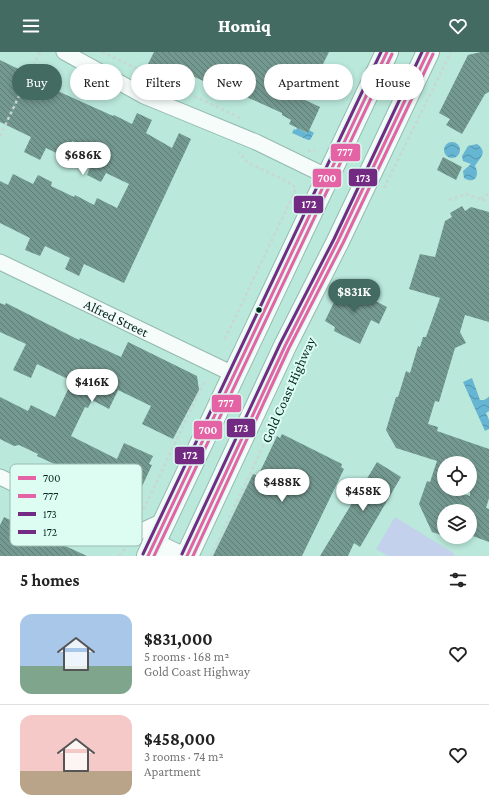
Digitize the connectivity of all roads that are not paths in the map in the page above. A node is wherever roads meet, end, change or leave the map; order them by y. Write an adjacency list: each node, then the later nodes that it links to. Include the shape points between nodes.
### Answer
1 (64, 52): 4 (street, via 144,96 249,139)
2 (387, 52): 4 (highway)
3 (428, 52): 13 (highway, Gold Coast Highway, via 275,367)
4 (328, 177): 6 (highway)
5 (0, 262): 6 (street, Alfred Street)
6 (233, 374): 9 (highway)
7 (0, 477): 8 (street)
8 (10, 482)
9 (163, 521): 10 (street); 11 (highway)
10 (142, 531)
11 (150, 550): 12 (highway)
12 (178, 556)
13 (187, 556)

